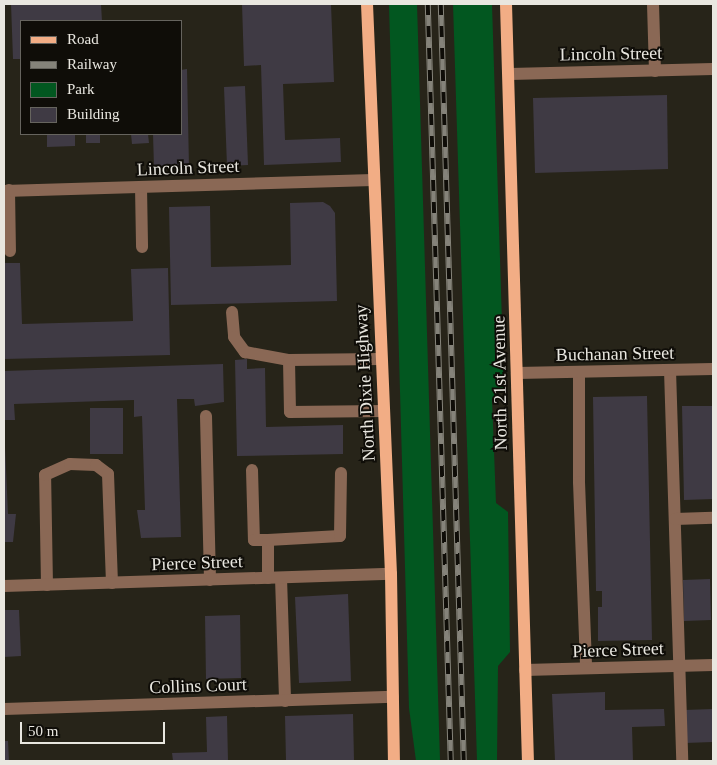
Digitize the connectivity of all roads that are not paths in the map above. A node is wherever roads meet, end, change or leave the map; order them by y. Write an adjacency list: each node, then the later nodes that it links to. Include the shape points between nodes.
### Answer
1 (367, 4): 7 (main road, North Dixie Highway)
2 (506, 4): 6 (main road, North 21st Avenue)
3 (654, 4): 5 (street)
4 (713, 70): 5 (street, Lincoln Street)
5 (655, 71): 6 (street, Lincoln Street)
6 (510, 74): 18 (main road, North 21st Avenue)
7 (373, 180): 8 (street, Lincoln Street); 13 (main road, North Dixie Highway)
8 (141, 187): 9 (street, Lincoln Street); 10 (street)
9 (6, 191): 11 (street)
10 (142, 246)
11 (10, 251)
12 (232, 312): 14 (street, via 234,337 245,352)
13 (381, 359): 14 (street); 19 (main road, North Dixie Highway)
14 (289, 360): 19 (street, via 290,412)
15 (713, 369): 16 (street, Buchanan Street)
16 (670, 370): 17 (street, Buchanan Street); 23 (street)
17 (579, 372): 18 (street, Buchanan Street); 35 (street, via 579,482)
18 (517, 373): 36 (main road, North 21st Avenue)
19 (383, 411): 26 (main road, North Dixie Highway)
20 (206, 416): 29 (street)
21 (252, 470): 25 (street, via 254,540)
22 (341, 473): 25 (street, via 340,536)
23 (674, 518): 24 (street); 34 (street)
24 (713, 518)
25 (268, 540): 27 (street)
26 (391, 574): 28 (street, Pierce Street); 37 (main road, North Dixie Highway)
27 (268, 578): 28 (street, Pierce Street); 29 (street, Pierce Street)
28 (282, 578): 38 (street)
29 (210, 580): 30 (street, Pierce Street)
30 (112, 583): 31 (street, Pierce Street); 31 (street, via 108,474 96,465 70,464 45,475)
31 (47, 585): 32 (street, Pierce Street)
32 (4, 586)
33 (713, 665): 34 (street, Pierce Street)
34 (679, 666): 35 (street, Pierce Street); 42 (street)
35 (586, 668): 36 (street, Pierce Street)
36 (525, 670): 41 (main road, North 21st Avenue)
37 (393, 697): 38 (street, Collins Court); 40 (main road, North Dixie Highway)
38 (286, 700): 39 (street, Collins Court)
39 (4, 709)
40 (394, 761)
41 (528, 761)
42 (682, 761)

